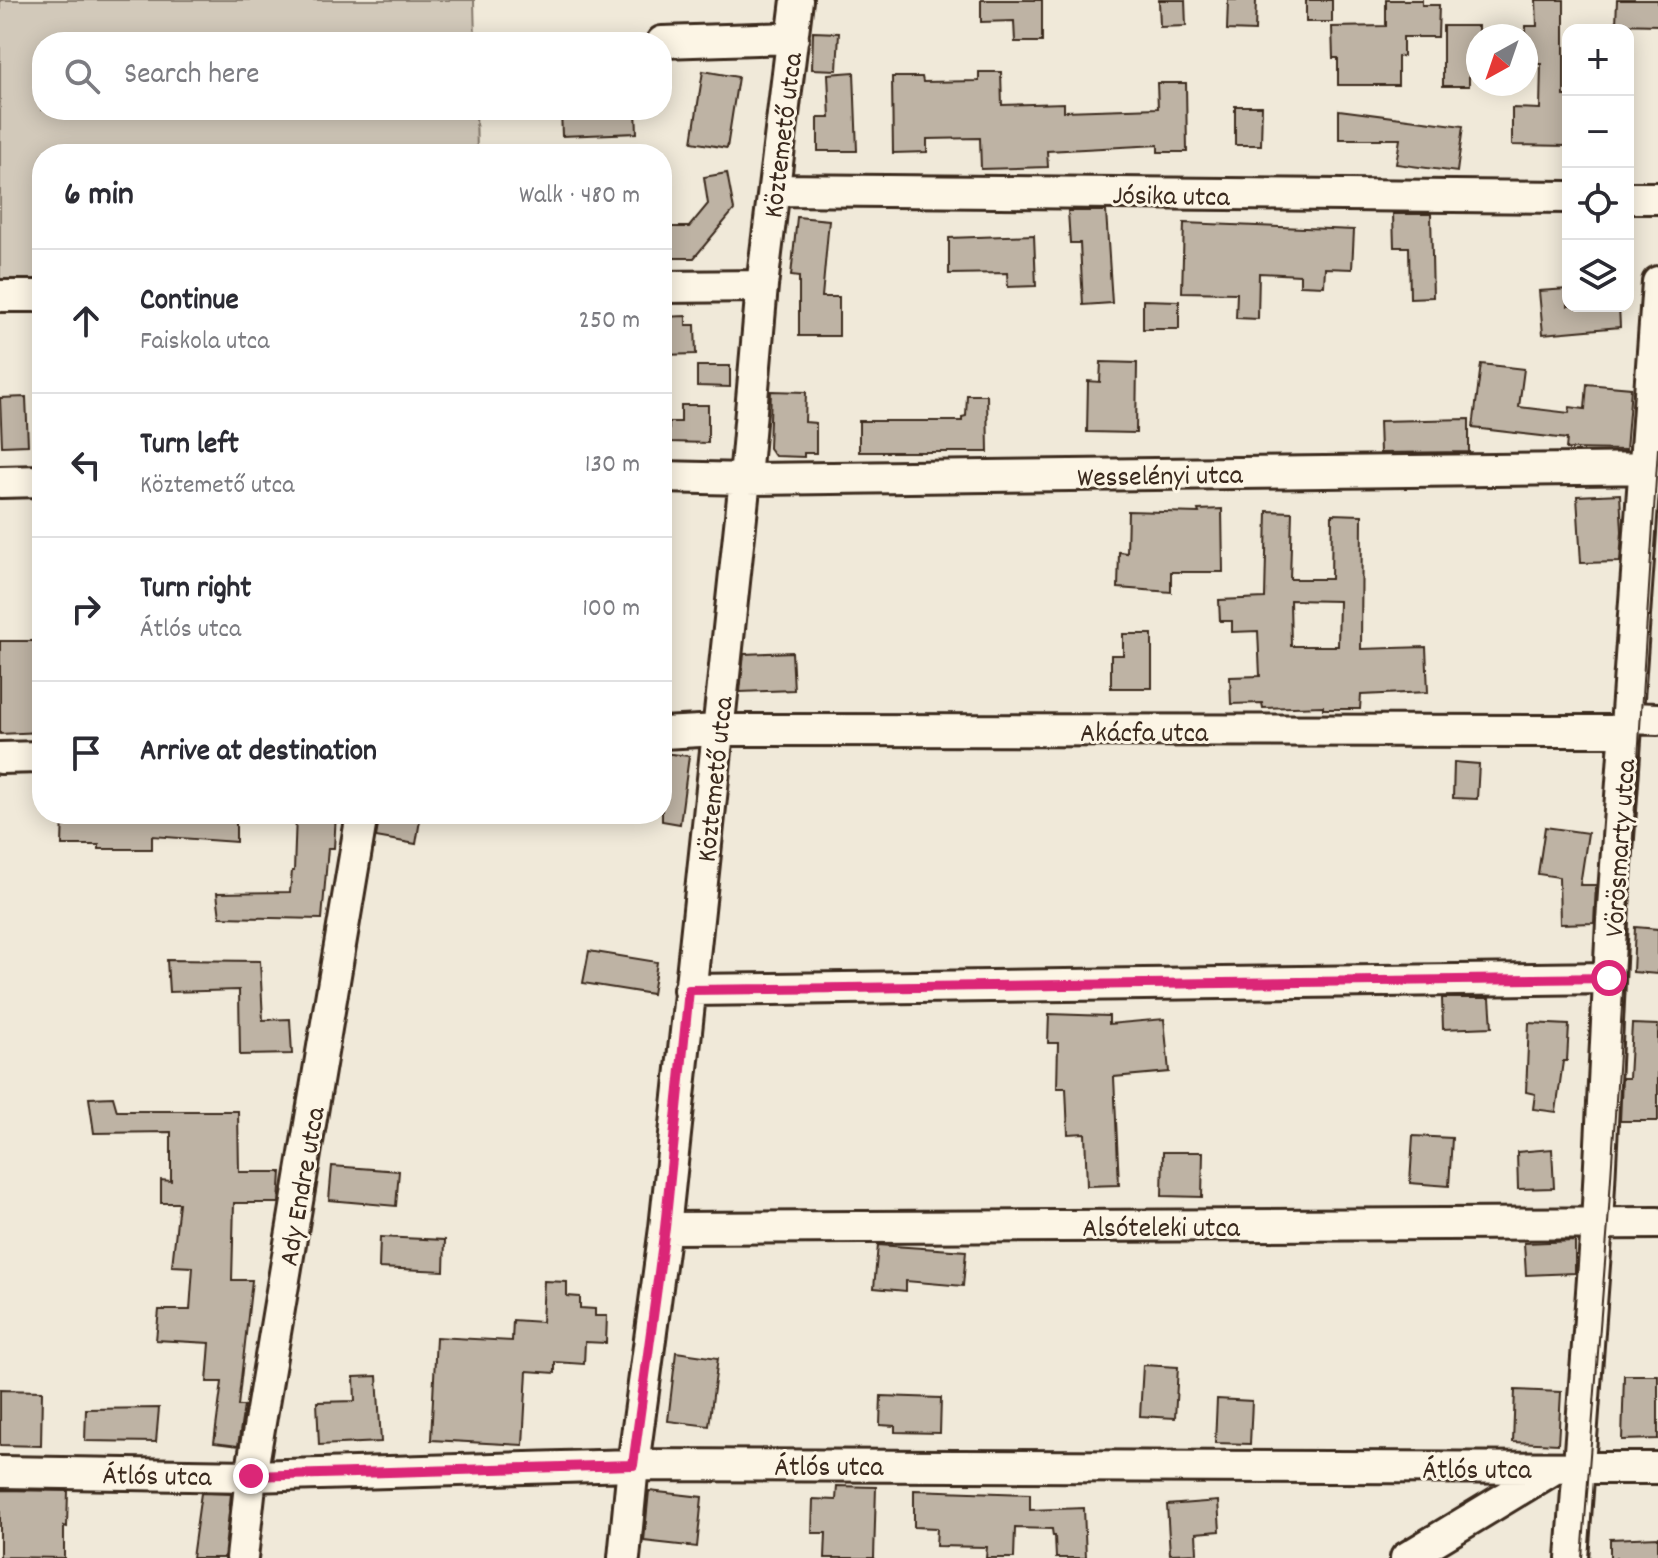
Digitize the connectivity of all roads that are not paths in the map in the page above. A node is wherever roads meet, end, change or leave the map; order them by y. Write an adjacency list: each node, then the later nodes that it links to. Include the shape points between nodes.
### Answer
1 (797, 0): 2 (street, Köztemető utca)
2 (793, 38): 3 (street); 4 (street, Köztemető utca)
3 (672, 42)
4 (774, 190): 5 (street, Jósika utca); 9 (street, Köztemető utca)
5 (1562, 197)
6 (1634, 198): 7 (street)
7 (1658, 198)
8 (1658, 282): 13 (street, Vörösmarty utca)
9 (762, 286): 10 (street); 15 (street, Köztemető utca)
10 (672, 287)
11 (0, 296): 12 (street)
12 (32, 296)
13 (1652, 468): 15 (street, Wesselényi utca); 19 (street, Vörösmarty utca)
14 (672, 477): 15 (street, Wesselényi utca)
15 (745, 479): 20 (street, Köztemető utca)
16 (32, 481): 17 (street)
17 (0, 482)
18 (1658, 719): 19 (street, Akácfa utca)
19 (1626, 724): 20 (street, Akácfa utca); 25 (street, Vörösmarty utca)
20 (719, 730): 21 (street, Akácfa utca); 26 (street, Köztemető utca)
21 (672, 732)
22 (32, 757): 23 (street)
23 (0, 758)
24 (360, 824): 34 (street, Ady Endre utca)
25 (1609, 978): 26 (street); 28 (street, Vörösmarty utca)
26 (689, 990): 29 (street, Köztemető utca)
27 (1658, 1223): 28 (street, Alsóteleki utca)
28 (1597, 1225): 29 (street, Alsóteleki utca); 31 (street, Vörösmarty utca)
29 (665, 1228): 30 (street, Köztemető utca)
30 (633, 1465): 31 (street, Átlós utca); 34 (street, Átlós utca); 36 (street, Köztemető utca)
31 (1568, 1468): 32 (street, Átlós utca); 37 (street); 38 (street, Vörösmarty utca)
32 (1658, 1468)
33 (0, 1472): 34 (street, Átlós utca)
34 (251, 1476): 35 (street, Ady Endre utca)
35 (242, 1558)
36 (624, 1558)
37 (1406, 1558)
38 (1572, 1558)

